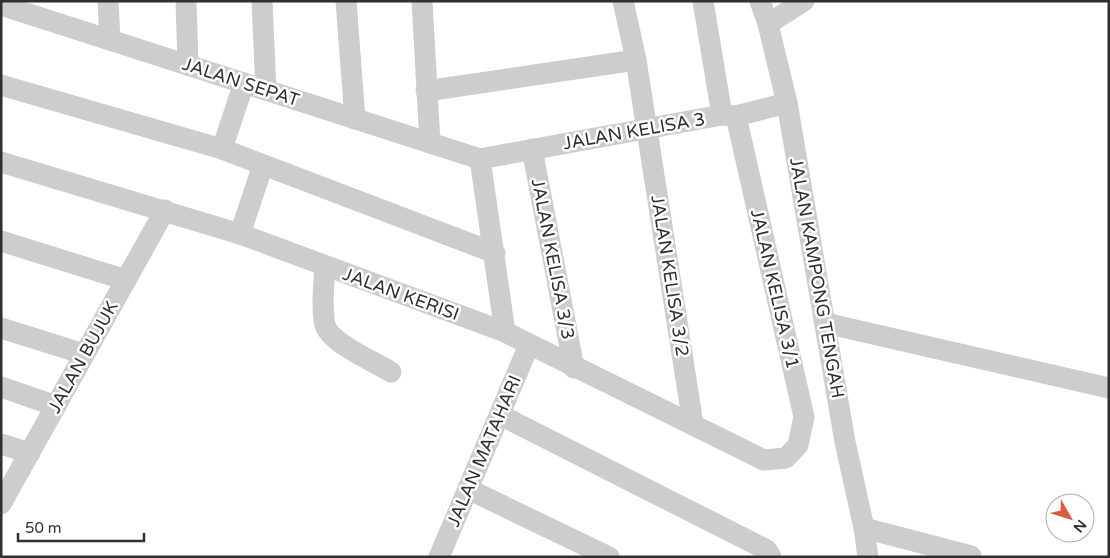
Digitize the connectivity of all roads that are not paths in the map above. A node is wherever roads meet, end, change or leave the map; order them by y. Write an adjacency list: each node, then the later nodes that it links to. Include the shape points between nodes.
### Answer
1 (108, 1): 13 (street)
2 (186, 1): 15 (street)
3 (262, 1): 18 (street)
4 (346, 1): 22 (street)
5 (422, 1): 19 (street)
6 (623, 1): 14 (street, JALAN KELISA 3/2)
7 (703, 1): 21 (street, JALAN KELISA 3/1)
8 (760, 1): 12 (street, JALAN KAMPONG TENGAH)
9 (804, 1): 12 (street)
10 (1, 5): 11 (street, JALAN SEPAT)
11 (39, 9): 13 (street, JALAN SEPAT)
12 (768, 24): 20 (street, JALAN KAMPONG TENGAH)
13 (110, 40): 15 (street, JALAN SEPAT)
14 (636, 60): 19 (street); 23 (street, JALAN KELISA 3/2)
15 (188, 65): 16 (street, JALAN SEPAT)
16 (244, 83): 18 (street, JALAN SEPAT); 25 (street)
17 (1, 85): 25 (street)
18 (266, 90): 22 (street, JALAN SEPAT)
19 (426, 91): 24 (street)
20 (786, 100): 21 (street, JALAN KELISA 3, via 734,110); 36 (street, JALAN KAMPONG TENGAH)
21 (729, 115): 23 (street, JALAN KELISA 3); 50 (street, JALAN KELISA 3/1, via 804,418 798,444)
22 (355, 119): 24 (street, JALAN SEPAT)
23 (647, 128): 26 (street, JALAN KELISA 3); 47 (street, JALAN KELISA 3/2)
24 (430, 143): 27 (street, JALAN SEPAT)
25 (222, 149): 29 (street)
26 (532, 150): 27 (street, JALAN KELISA 3); 41 (street, JALAN KELISA 3/3)
27 (480, 159): 33 (street)
28 (1, 162): 30 (street, JALAN KERISI)
29 (263, 165): 31 (street); 33 (street)
30 (165, 210): 31 (street, JALAN KERISI); 35 (street, JALAN BUJUK)
31 (240, 234): 34 (street, JALAN KERISI)
32 (1, 242): 35 (street)
33 (495, 253): 38 (street)
34 (325, 266): 38 (street, JALAN KERISI); 42 (street, via 326,326 337,341)
35 (126, 280): 40 (street, JALAN BUJUK)
36 (825, 324): 44 (street); 53 (street, JALAN KAMPONG TENGAH, via 845,442)
37 (1, 328): 40 (street)
38 (505, 332): 39 (street, JALAN KERISI)
39 (530, 345): 41 (street, JALAN KERISI); 46 (street, JALAN MATAHARI)
40 (84, 354): 45 (street, JALAN BUJUK)
41 (574, 368): 47 (street, JALAN KERISI)
42 (391, 372)
43 (1, 387): 45 (street)
44 (1109, 388)
45 (56, 406): 49 (street, JALAN BUJUK)
46 (500, 415): 51 (street, JALAN MATAHARI); 57 (street, via 767,550)
47 (693, 424): 50 (street, JALAN KERISI, via 764,460)
48 (1, 444): 49 (street)
49 (30, 453): 52 (street, JALAN BUJUK)
50 (786, 458)
51 (468, 489): 55 (street, JALAN MATAHARI); 56 (street)
52 (1, 504)
53 (864, 528): 54 (street); 58 (street, JALAN KAMPONG TENGAH)
54 (971, 556)
55 (439, 557)
56 (610, 557)
57 (770, 557)
58 (868, 557)

